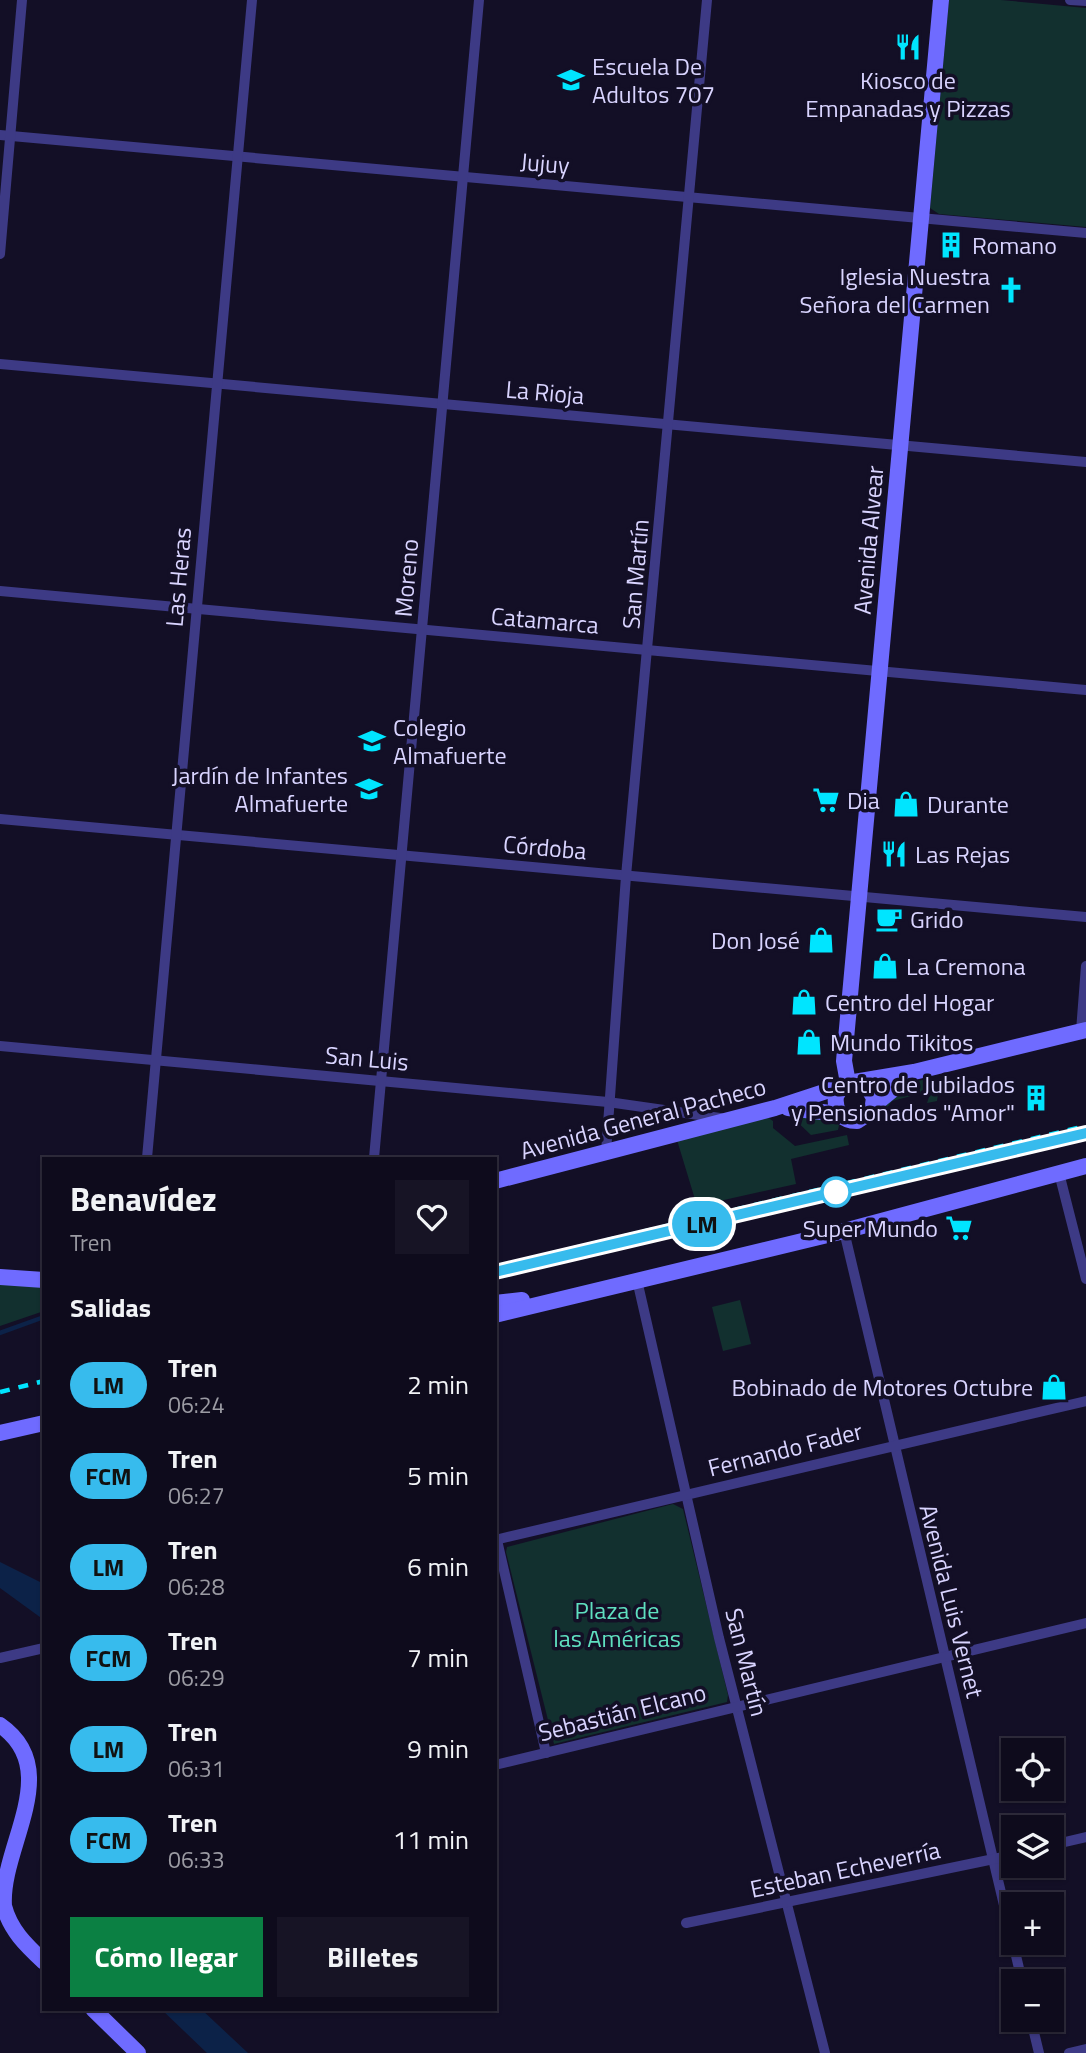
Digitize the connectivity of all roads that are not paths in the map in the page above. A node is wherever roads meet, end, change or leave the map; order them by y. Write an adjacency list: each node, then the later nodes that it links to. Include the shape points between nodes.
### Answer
1 (22, 0): 8 (street)
2 (252, 0): 9 (street, Las Heras)
3 (480, 0): 10 (street, Moreno)
4 (706, 0): 11 (street, San Martín)
5 (940, 0): 12 (street, Avenida Alvear)
6 (1070, 0): 7 (street)
7 (1086, 1)
8 (5, 135): 9 (street, Jujuy); 14 (street)
9 (236, 156): 10 (street, Jujuy); 16 (street, Las Heras)
10 (463, 177): 11 (street, Jujuy); 17 (street, Moreno)
11 (689, 197): 12 (street, Jujuy); 18 (street, San Martín)
12 (920, 218): 13 (street, Jujuy); 19 (street, Avenida Alvear)
13 (1086, 233)
14 (0, 254)
15 (0, 364): 16 (street, La Rioja)
16 (217, 383): 17 (street, La Rioja); 22 (street, Las Heras)
17 (443, 403): 18 (street, La Rioja); 23 (street, Moreno)
18 (670, 424): 19 (street, La Rioja); 24 (street, San Martín)
19 (900, 444): 20 (street, La Rioja); 25 (street, Avenida Alvear)
20 (1086, 462)
21 (0, 591): 22 (street, Catamarca)
22 (197, 610): 23 (street, Catamarca); 28 (street, Las Heras)
23 (423, 630): 24 (street, Catamarca); 29 (street, Moreno)
24 (649, 651): 25 (street, Catamarca); 30 (street, San Martín)
25 (879, 671): 26 (street, Catamarca); 31 (street, Avenida Alvear)
26 (1086, 690)
27 (0, 819): 28 (street, Córdoba)
28 (174, 836): 29 (street, Córdoba); 36 (street, Las Heras)
29 (401, 855): 30 (street, Córdoba); 38 (street, Moreno)
30 (626, 876): 31 (street, Córdoba); 40 (street, San Martín)
31 (859, 897): 32 (street, Córdoba); 39 (street, Avenida Alvear, via 845,1061)
32 (1086, 916)
33 (1086, 966): 34 (street)
34 (1083, 1031): 37 (street, Avenida General Pacheco)
35 (0, 1046): 36 (street, San Luis)
36 (155, 1061): 38 (street, San Luis); 46 (street, Las Heras)
37 (914, 1072): 39 (street, Avenida General Pacheco); 41 (street, Avenida General Pacheco)
38 (381, 1080): 40 (street, San Luis); 47 (street, Moreno)
39 (848, 1084): 41 (street, via 872,1092); 42 (street, Avenida General Pacheco); 43 (street, via 836,1096)
40 (608, 1101): 44 (street, San Luis); 45 (street, San Martín)
41 (874, 1105): 43 (street, via 868,1116 857,1121)
42 (775, 1108): 43 (street); 44 (street, Avenida General Pacheco)
43 (839, 1114)
44 (730, 1119): 45 (street, Avenida General Pacheco)
45 (606, 1152): 50 (street, Avenida General Pacheco)
46 (147, 1157)
47 (374, 1157)
48 (1086, 1166): 49 (street)
49 (1059, 1173): 51 (street); 53 (street)
50 (497, 1180)
51 (844, 1231): 55 (street); 62 (street, Avenida Luis Vernet)
52 (0, 1276): 54 (street)
53 (1086, 1279)
54 (42, 1280)
55 (638, 1280): 57 (street); 63 (street, San Martín)
56 (497, 1303): 57 (street, via 526,1300)
57 (532, 1306): 58 (street)
58 (497, 1315)
59 (1086, 1401): 62 (street, Fernando Fader)
60 (42, 1423): 61 (street)
61 (0, 1433)
62 (892, 1445): 63 (street, Fernando Fader); 69 (street, Avenida Luis Vernet)
63 (685, 1495): 64 (street, Fernando Fader); 70 (street, San Martín)
64 (497, 1540)
65 (497, 1544): 72 (street)
66 (1086, 1623): 69 (street, Sebastián Elcano)
67 (42, 1648): 68 (street)
68 (0, 1658)
69 (945, 1659): 70 (street, Sebastián Elcano); 77 (street, Avenida Luis Vernet)
70 (737, 1706): 72 (street, Sebastián Elcano); 78 (street, San Martín)
71 (0, 1725): 80 (street, via 18,1742 28,1766 3,1875 3,1898 16,1934)
72 (546, 1752): 73 (street, Sebastián Elcano)
73 (497, 1764)
74 (1086, 1837): 75 (street)
75 (1064, 1842)
76 (1001, 1858): 77 (street, Esteban Echeverría)
77 (992, 1860): 78 (street, Esteban Echeverría); 81 (street, Avenida Luis Vernet)
78 (788, 1902): 79 (street, Esteban Echeverría); 86 (street, San Martín)
79 (686, 1923)
80 (42, 1960)
81 (1019, 1969)
82 (95, 2011): 85 (street)
83 (1034, 2032): 87 (street)
84 (1086, 2049): 88 (street)
85 (138, 2053)
86 (825, 2053)
87 (1039, 2053)
88 (1069, 2053)

